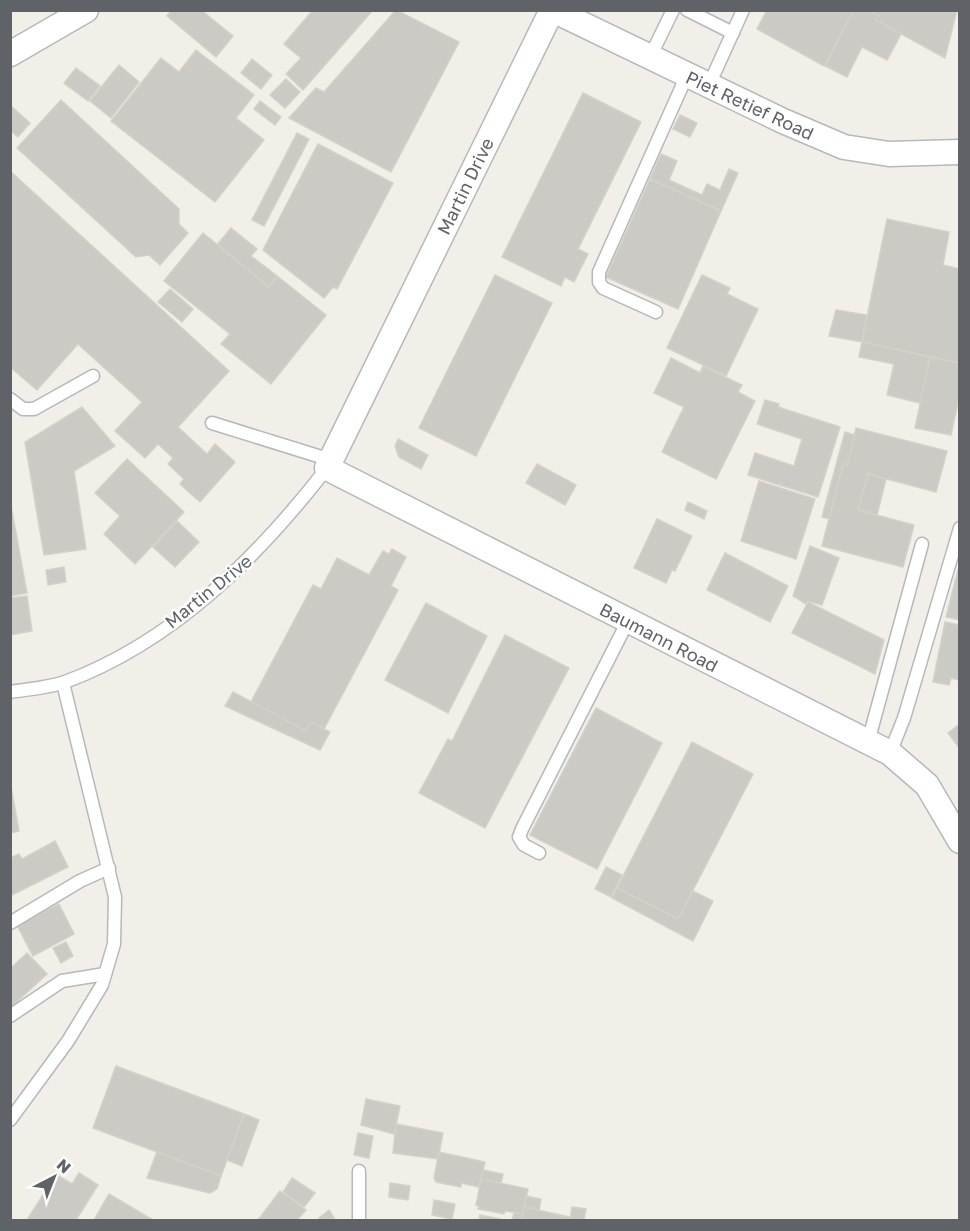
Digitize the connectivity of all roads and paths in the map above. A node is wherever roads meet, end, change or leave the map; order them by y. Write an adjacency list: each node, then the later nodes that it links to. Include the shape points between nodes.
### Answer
1 (86, 10): 7 (street)
2 (553, 10): 8 (street, Piet Retief Road); 16 (street, Martin Drive)
3 (673, 10): 8 (lane)
4 (687, 10): 6 (lane)
5 (743, 10): 6 (lane)
6 (733, 33): 10 (lane)
7 (10, 54)
8 (650, 57): 9 (street, Piet Retief Road)
9 (687, 75): 10 (street, Piet Retief Road); 12 (lane, via 599,272 598,282 603,288)
10 (709, 85): 11 (street, Piet Retief Road, via 844,147 889,154)
11 (960, 152)
12 (656, 312)
13 (93, 376): 14 (lane, via 34,409 23,409)
14 (10, 399)
15 (212, 423): 16 (lane)
16 (329, 464): 19 (street, Baumann Road); 20 (lane, Martin Drive, via 266,541 208,595 118,657)
17 (960, 528): 23 (lane, via 908,708)
18 (922, 544): 22 (lane)
19 (628, 621): 22 (street, Baumann Road); 25 (lane, via 522,829 519,837 524,845)
20 (63, 683): 21 (lane, Martin Drive); 26 (lane)
21 (10, 692)
22 (868, 742): 23 (street, Baumann Road)
23 (890, 753): 24 (street, Baumann Road, via 927,785)
24 (960, 841)
25 (538, 853)
26 (109, 867): 27 (lane); 28 (lane, via 115,897 114,944)
27 (10, 923)
28 (105, 974): 29 (lane, via 63,981); 30 (lane, via 68,1041)
29 (10, 1016)
30 (10, 1120)
31 (359, 1171): 32 (lane)
32 (359, 1221)

